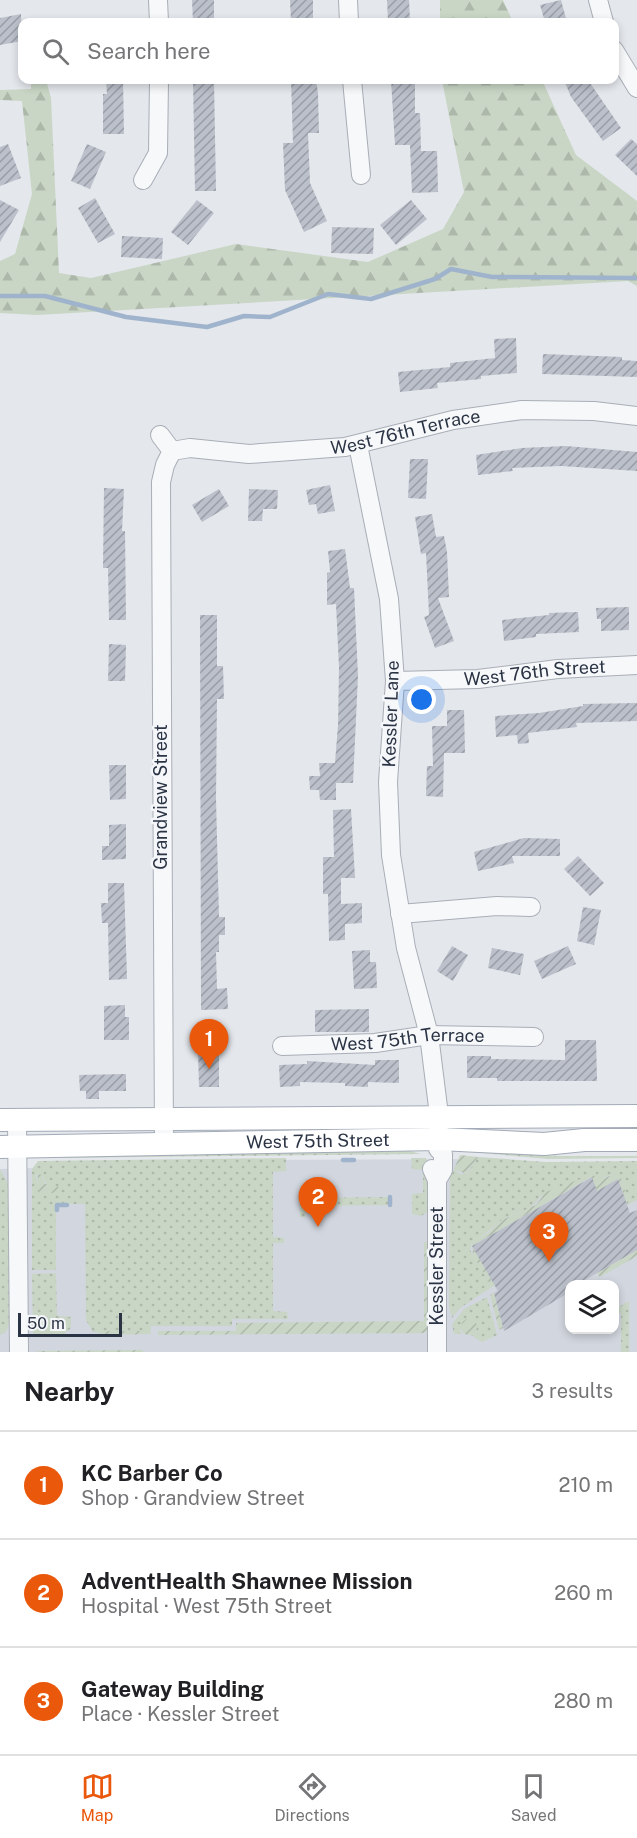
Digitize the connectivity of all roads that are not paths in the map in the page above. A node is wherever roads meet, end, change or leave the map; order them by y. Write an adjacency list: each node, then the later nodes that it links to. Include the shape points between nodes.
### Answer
1 (158, 0): 4 (street)
2 (348, 0): 5 (street)
3 (598, 0): 6 (street)
4 (159, 18)
5 (349, 18)
6 (603, 18)
7 (619, 57): 10 (street)
8 (159, 84): 12 (street, via 158,153)
9 (352, 84): 11 (street)
10 (637, 88)
11 (361, 175)
12 (143, 180)
13 (637, 416): 15 (street, West 76th Terrace, via 522,410 453,420)
14 (160, 435): 16 (street)
15 (358, 445): 16 (street, West 76th Terrace, via 249,454 190,448); 18 (street, Kessler Lane, via 383,556)
16 (172, 451): 26 (street, Grandview Street, via 161,482)
17 (637, 665): 18 (street, West 76th Street, via 478,679)
18 (395, 681): 20 (street, Kessler Lane, via 388,782 391,855)
19 (531, 907): 20 (street)
20 (400, 914): 21 (street, Kessler Lane)
21 (429, 1035): 22 (street, West 75th Terrace); 23 (street, West 75th Terrace, via 375,1043); 24 (street, Kessler Lane)
22 (534, 1037)
23 (282, 1046)
24 (439, 1115): 25 (main road, West 75th Street); 26 (main road, West 75th Street); 30 (street, Kessler Lane)
25 (637, 1116)
26 (163, 1119): 27 (main road, West 75th Street); 29 (street, Grandview Street)
27 (8, 1120): 31 (street)
28 (637, 1140): 30 (main road, West 75th Street)
29 (164, 1144): 30 (main road, West 75th Street); 31 (main road, West 75th Street)
30 (439, 1144): 33 (street, Kessler Street, via 443,1162 437,1180)
31 (8, 1147): 32 (street)
32 (20, 1352)
33 (437, 1352)

